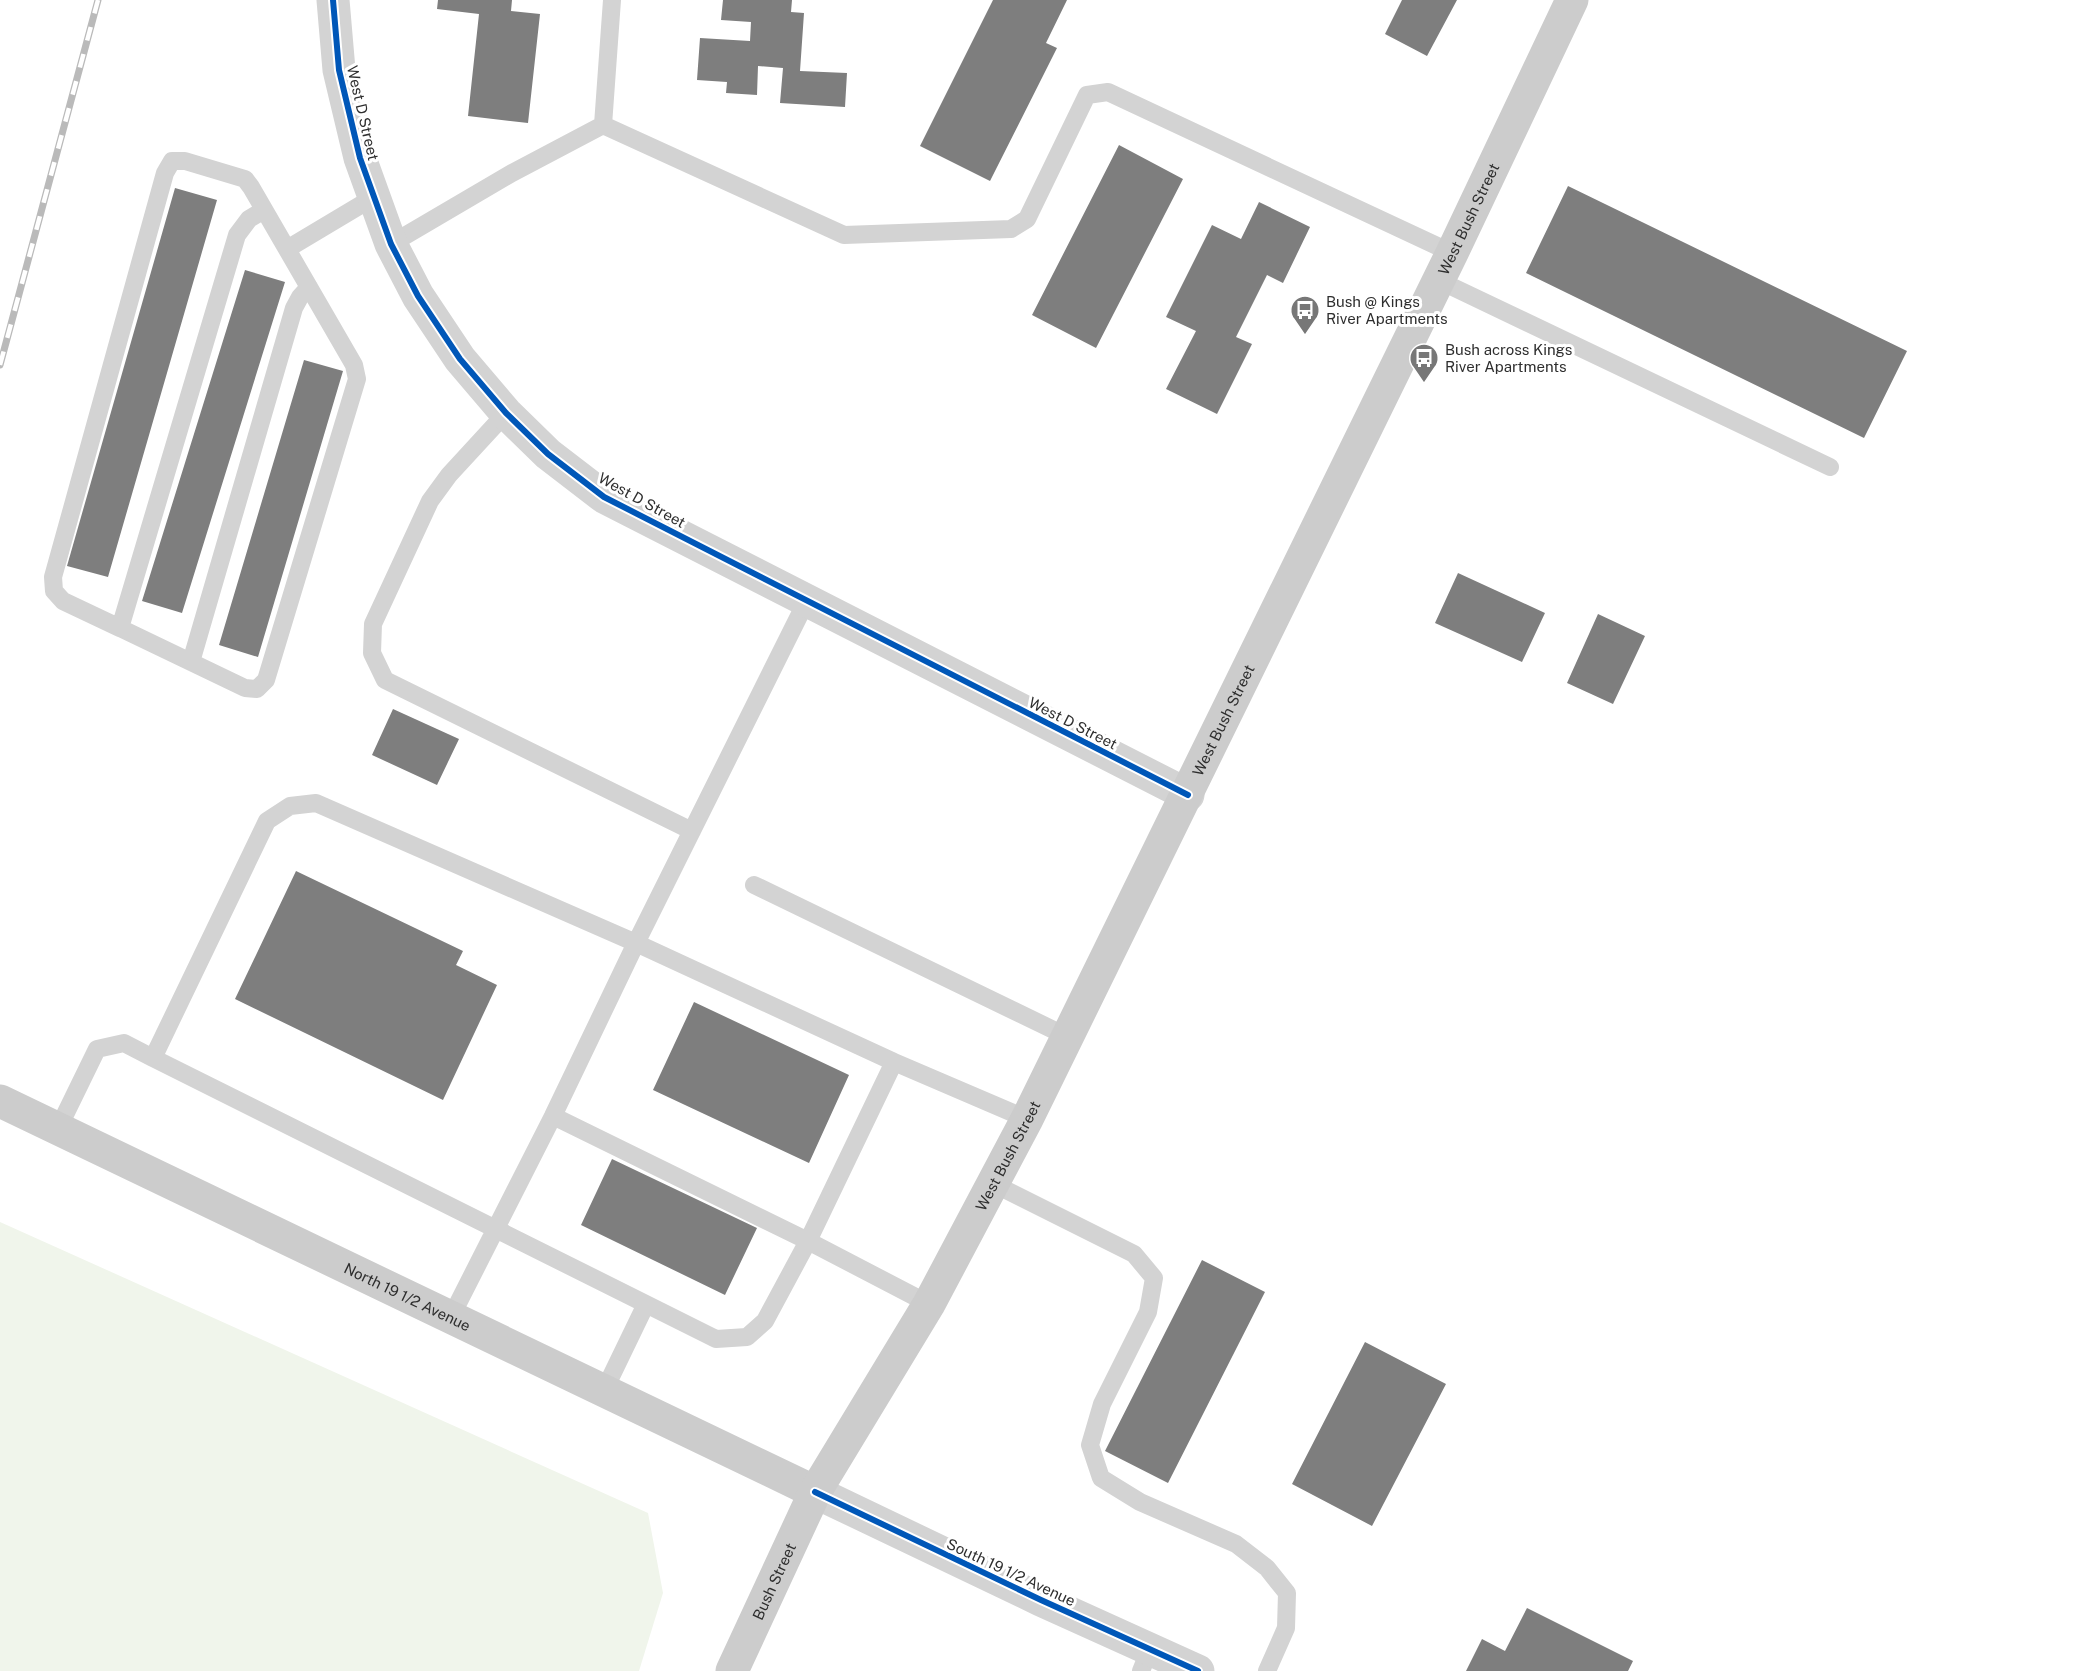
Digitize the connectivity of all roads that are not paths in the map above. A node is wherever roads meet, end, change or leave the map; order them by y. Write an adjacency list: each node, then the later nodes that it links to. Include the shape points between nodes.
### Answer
1 (333, 0): 5 (street, West D Street, via 339,70 360,159)
2 (612, 0): 4 (lane)
3 (1572, 0): 9 (main road, West Bush Street)
4 (603, 125): 7 (lane); 9 (lane, via 844,235 1011,230 1027,219 1087,95 1108,92)
5 (374, 197): 7 (street, West D Street); 8 (lane)
6 (264, 210): 8 (lane); 14 (lane, via 249,219 237,235); 14 (lane, via 245,179 184,161 172,161 165,173 52,577 54,591 63,601)
7 (391, 244): 11 (street, West D Street, via 418,296 460,359)
8 (287, 249): 10 (lane)
9 (1445, 267): 12 (lane); 16 (main road, West Bush Street)
10 (309, 287): 15 (lane, via 294,308); 15 (lane, via 354,365 357,379 266,680 257,689 245,688)
11 (506, 413): 13 (street, West D Street, via 548,454 604,497); 17 (lane, via 430,501 373,624 372,653 385,680)
12 (1830, 467)
13 (807, 600): 16 (street, West D Street); 17 (lane)
14 (120, 628): 15 (lane)
15 (191, 662)
16 (1188, 795): 20 (main road, West Bush Street)
17 (692, 831): 19 (lane)
18 (754, 885): 20 (lane)
19 (636, 943): 21 (lane, via 316,803 290,806 267,821); 22 (lane); 24 (lane)
20 (1068, 1037): 25 (main road, West Bush Street)
21 (153, 1058): 26 (lane, via 124,1043 97,1049); 28 (lane)
22 (894, 1062): 25 (lane); 29 (lane)
23 (0, 1101): 26 (main road, North 19 1/2 Avenue)
24 (553, 1116): 28 (lane); 29 (lane)
25 (1028, 1119): 27 (main road, West Bush Street)
26 (58, 1129): 32 (main road, North 19 1/2 Avenue)
27 (992, 1183): 31 (main road, West Bush Street); 38 (lane, via 1134,1254 1154,1278 1148,1312 1102,1404 1090,1445 1101,1478 1140,1502 1236,1544 1267,1568 1287,1593 1286,1628)
28 (496, 1230): 30 (lane); 32 (lane)
29 (808, 1241): 30 (lane, via 765,1321 747,1337 716,1339); 31 (lane)
30 (646, 1304): 33 (lane)
31 (929, 1304): 34 (main road, West Bush Street)
32 (451, 1317): 33 (main road, North 19 1/2 Avenue)
33 (604, 1391): 34 (main road, North 19 1/2 Avenue)
34 (815, 1492): 35 (street, South 19 1/2 Avenue, via 1041,1600); 36 (main road, Bush Street)
35 (1145, 1660): 37 (street, South 19 1/2 Avenue)
36 (732, 1671)
37 (1198, 1671)
38 (1267, 1671)

